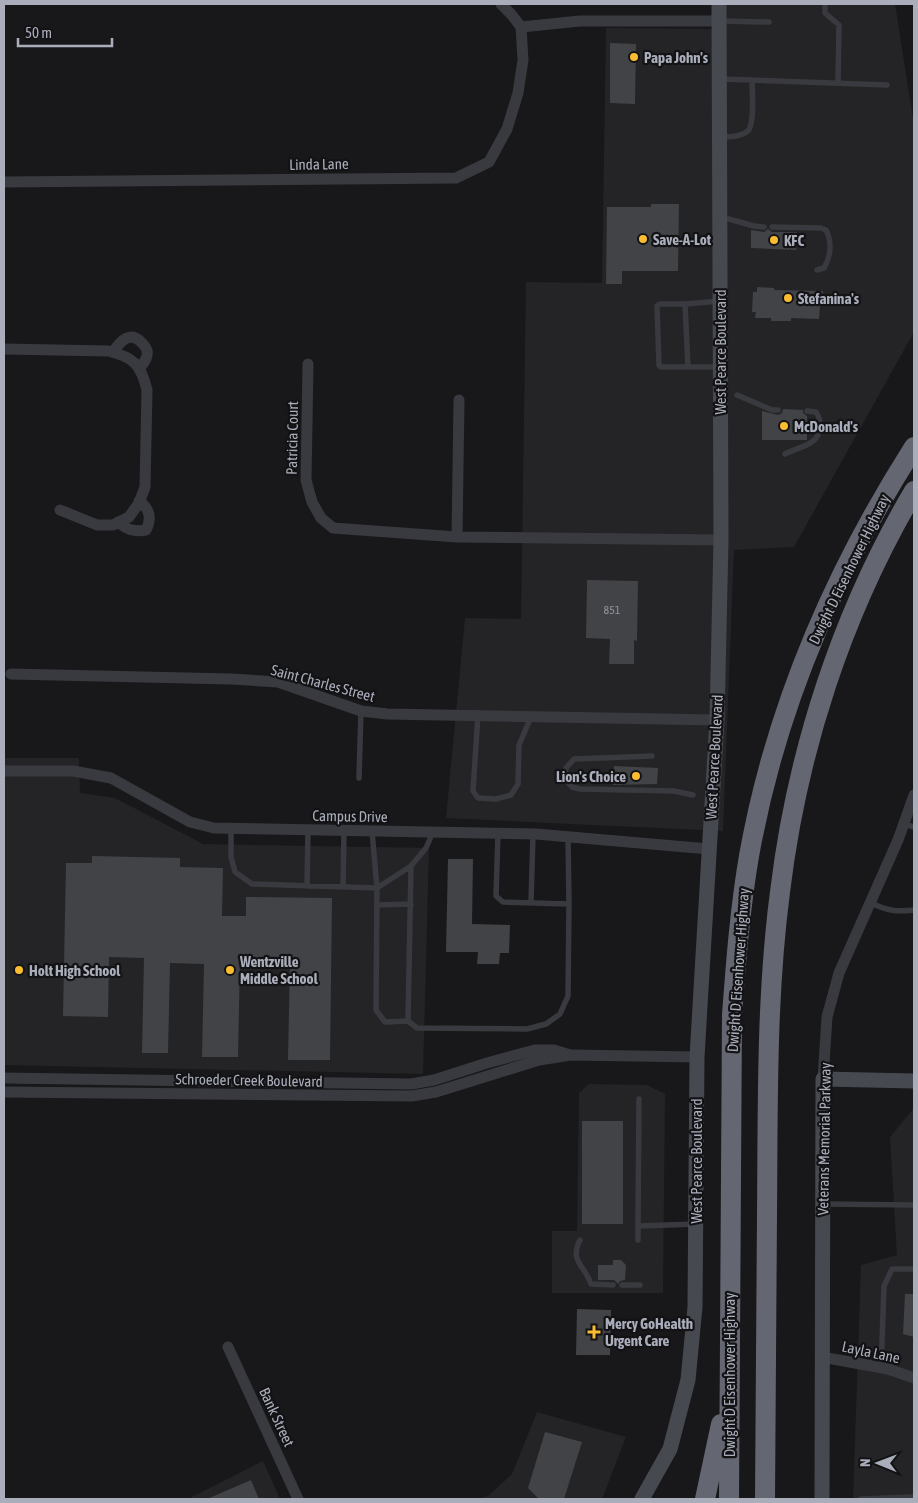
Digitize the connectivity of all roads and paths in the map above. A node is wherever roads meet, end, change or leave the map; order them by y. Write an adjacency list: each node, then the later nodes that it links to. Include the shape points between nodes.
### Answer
1 (500, 4): 6 (street)
2 (718, 4): 4 (main road, West Pearce Boulevard)
3 (825, 4): 9 (lane, via 825,13 839,25)
4 (719, 21): 5 (lane); 6 (street, via 580,21); 7 (main road, West Pearce Boulevard)
5 (769, 22)
6 (521, 27): 12 (street, Linda Lane, via 524,60 507,129 489,162 456,178)
7 (719, 79): 8 (lane); 11 (main road, West Pearce Boulevard)
8 (752, 80): 9 (lane); 11 (lane, via 752,122 749,130 743,134)
9 (838, 82): 10 (lane)
10 (887, 85)
11 (719, 137): 17 (main road, West Pearce Boulevard)
12 (4, 182)
13 (729, 219): 14 (lane)
14 (764, 226)
15 (772, 227): 16 (lane, via 826,230 830,237 829,259 824,268)
16 (817, 270)
17 (720, 301): 18 (lane); 23 (main road, West Pearce Boulevard)
18 (685, 304): 22 (lane); 22 (lane, via 658,306 659,365)
19 (4, 349): 20 (street)
20 (113, 352): 24 (street, via 123,354); 24 (street, via 128,337 138,338 148,354)
21 (308, 364): 35 (street, Patricia Court, via 306,480 320,518 333,528)
22 (688, 367): 23 (lane)
23 (720, 367): 36 (main road, West Pearce Boulevard)
24 (140, 369): 32 (street, via 147,390 145,487)
25 (737, 395): 27 (lane)
26 (459, 400): 35 (street)
27 (778, 410)
28 (807, 411): 30 (lane, via 816,412 820,418 820,435)
29 (914, 447): 91 (highway, Dwight D Eisenhower Highway, via 857,546 814,636 770,766 749,855 732,1014)
30 (785, 454)
31 (914, 491): 97 (highway, Dwight D Eisenhower Highway, via 866,584 831,670 805,756 786,847 770,1016)
32 (140, 501): 34 (street, via 128,517); 34 (street, via 148,510 150,521 146,530 136,532)
33 (60, 510): 34 (street, via 97,525)
34 (118, 522)
35 (457, 537): 36 (street, Patricia Court)
36 (720, 540): 41 (main road, West Pearce Boulevard)
37 (11, 674): 38 (street, Saint Charles Street, via 278,682)
38 (361, 711): 39 (street, Saint Charles Street); 44 (lane)
39 (478, 716): 40 (street, Saint Charles Street); 40 (lane, via 473,791 478,798 496,799 511,795 518,784 519,745)
40 (531, 716): 41 (street, Saint Charles Street)
41 (717, 720): 56 (main road, West Pearce Boulevard)
42 (652, 756): 45 (lane, via 574,759 566,768 566,780 572,787 580,789 674,791)
43 (4, 771): 48 (street, Campus Drive, via 73,771 111,778 190,822)
44 (359, 778)
45 (693, 795)
46 (914, 800): 47 (street, Veterans Memorial Parkway)
47 (909, 826): 62 (street, Veterans Memorial Parkway)
48 (231, 829): 49 (street, Campus Drive); 58 (lane, via 231,857 235,872 252,884)
49 (308, 830): 50 (street, Campus Drive); 58 (lane)
50 (344, 831): 51 (street, Campus Drive); 59 (lane)
51 (372, 831): 52 (street, Campus Drive); 60 (lane)
52 (434, 832): 53 (street, Campus Drive); 57 (lane)
53 (498, 833): 54 (street, Campus Drive); 61 (lane, via 496,896 503,902)
54 (533, 834): 55 (street, Campus Drive); 61 (lane)
55 (568, 837): 56 (street, Campus Drive); 64 (lane)
56 (709, 849): 69 (main road, West Pearce Boulevard)
57 (411, 866): 60 (lane); 63 (lane)
58 (307, 886): 59 (lane)
59 (343, 887): 60 (lane)
60 (377, 888): 65 (lane)
61 (531, 903): 64 (lane)
62 (871, 903): 66 (lane, via 897,912); 73 (street, Veterans Memorial Parkway, via 839,973 827,1017)
63 (411, 904): 65 (lane); 67 (lane)
64 (569, 904): 67 (lane, via 568,996 560,1014 546,1024 527,1029 417,1028)
65 (377, 905): 67 (lane, via 376,1010 385,1022)
66 (914, 910)
67 (408, 1021)
68 (571, 1055): 69 (street, Schroeder Creek Boulevard); 70 (street, Schroeder Creek Boulevard, via 554,1050 536,1050); 71 (street, Schroeder Creek Boulevard, via 539,1060)
69 (697, 1057): 79 (main road, West Pearce Boulevard)
70 (487, 1063): 71 (street); 72 (street, Schroeder Creek Boulevard, via 411,1084)
71 (490, 1075): 75 (street, Schroeder Creek Boulevard, via 412,1096)
72 (4, 1078)
73 (823, 1079): 74 (main road); 77 (main road, Veterans Memorial Parkway)
74 (914, 1081)
75 (4, 1092)
76 (639, 1099): 80 (lane)
77 (823, 1204): 78 (lane); 88 (main road, Veterans Memorial Parkway)
78 (914, 1205)
79 (696, 1224): 80 (lane); 94 (main road, West Pearce Boulevard, via 695,1307 688,1380 670,1449)
80 (638, 1226): 82 (lane)
81 (580, 1240): 84 (lane, via 576,1257 591,1284)
82 (638, 1240)
83 (914, 1269): 89 (lane, via 892,1269 884,1286)
84 (613, 1285)
85 (622, 1285): 86 (lane)
86 (640, 1285)
87 (228, 1347): 93 (street, Bank Street)
88 (822, 1357): 89 (street, Layla Lane); 98 (main road, Veterans Memorial Parkway)
89 (881, 1368): 90 (street, Layla Lane)
90 (914, 1378)
91 (729, 1383): 95 (highway); 96 (highway, Dwight D Eisenhower Highway)
92 (914, 1497): 99 (lane)
93 (298, 1499)
94 (642, 1499)
95 (705, 1499)
96 (729, 1499)
97 (765, 1499)
98 (822, 1499)
99 (861, 1499)

